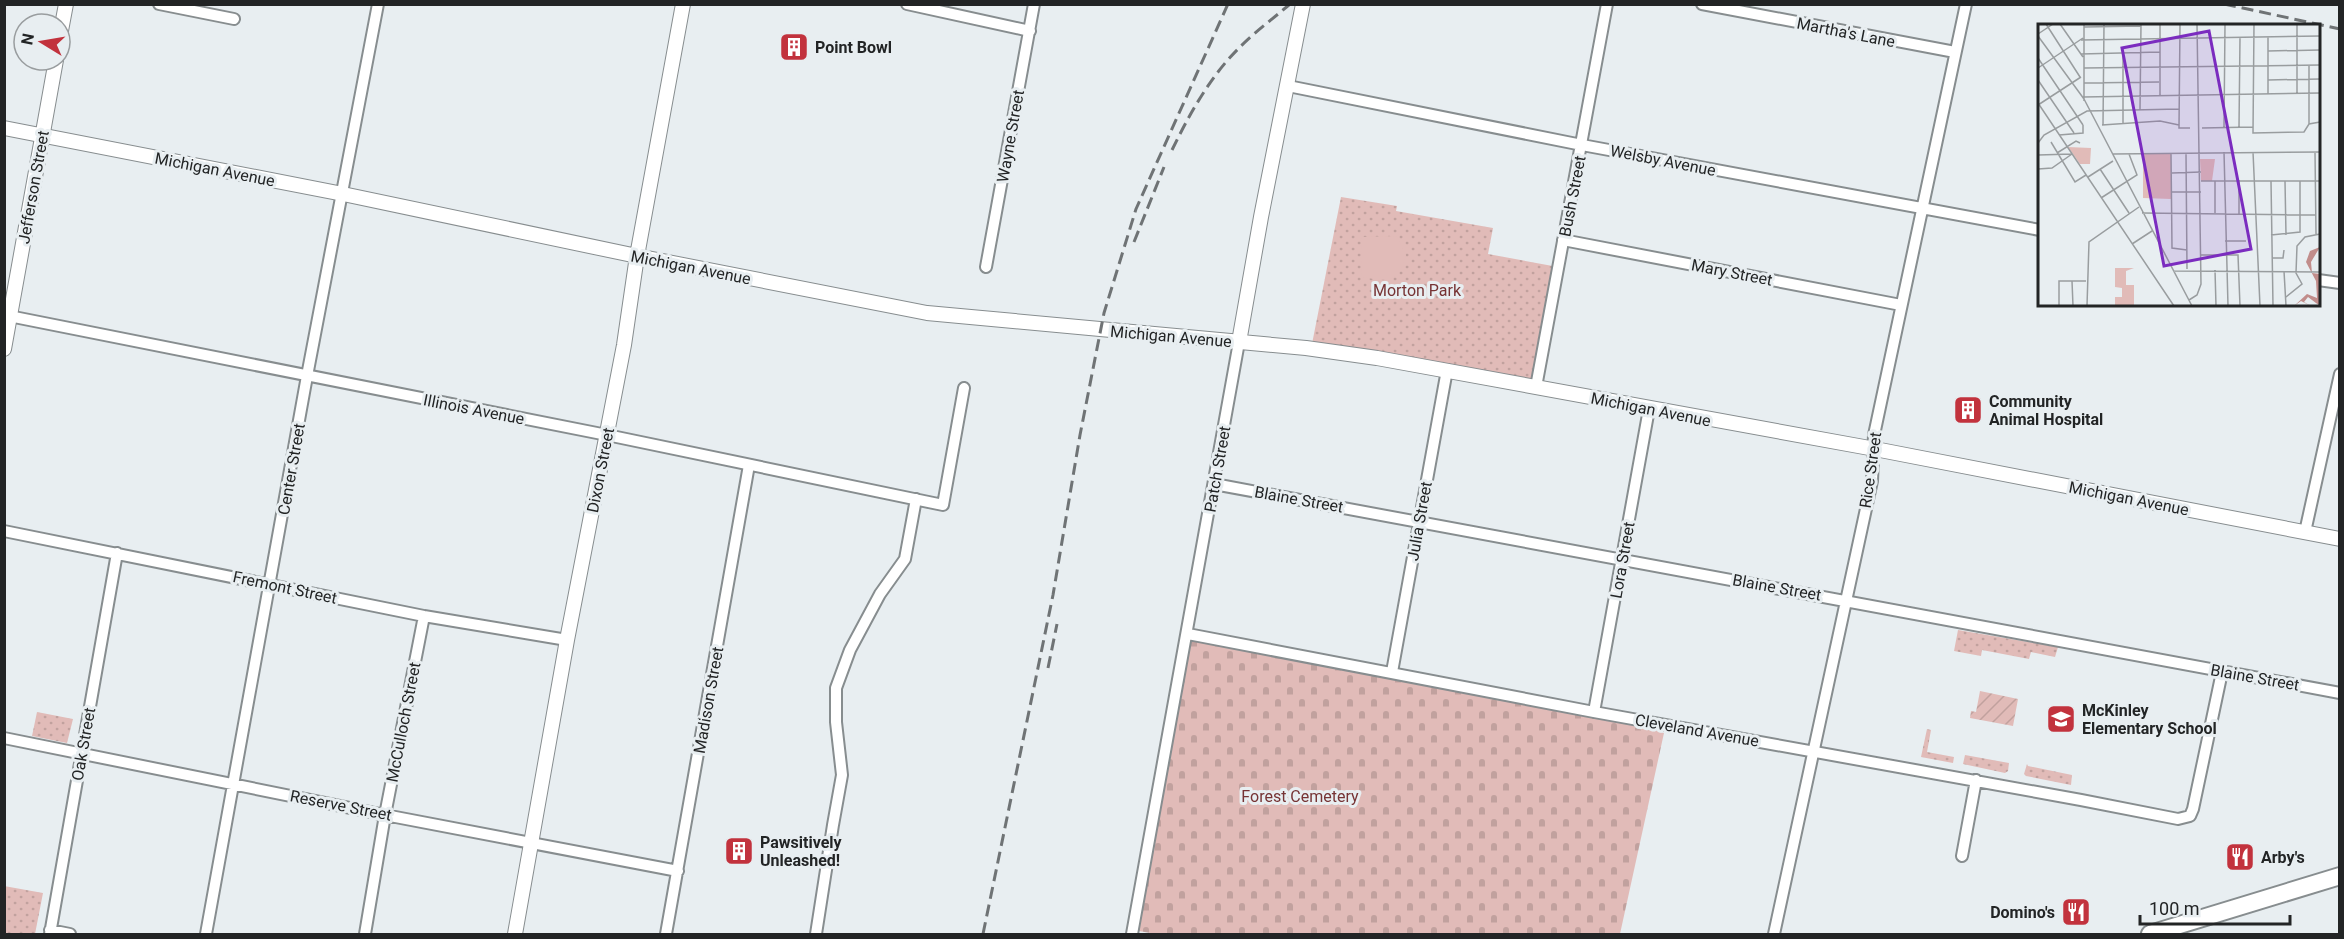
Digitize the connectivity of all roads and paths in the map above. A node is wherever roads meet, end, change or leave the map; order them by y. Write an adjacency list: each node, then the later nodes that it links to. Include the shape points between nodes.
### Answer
1 (159, 4): 10 (street)
2 (378, 4): 18 (street, Center Street)
3 (683, 4): 22 (street, Dixon Street)
4 (907, 4): 11 (street)
5 (1034, 4): 11 (street, Wayne Street)
6 (1303, 4): 14 (street, Patch Street)
7 (1606, 4): 17 (street, Bush Street)
8 (1702, 4): 12 (street, Martha's Lane)
9 (1966, 4): 12 (street, Rice Street)
10 (234, 19)
11 (1030, 31): 23 (street, Wayne Street)
12 (1955, 52): 19 (street, Rice Street)
13 (54, 72): 16 (street, Jefferson Street)
14 (1288, 86): 17 (street, Welsby Avenue); 28 (street, Patch Street)
15 (4, 128): 16 (street, Michigan Avenue)
16 (42, 135): 18 (street, Michigan Avenue); 27 (street, Jefferson Street)
17 (1582, 145): 19 (street, Welsby Avenue); 21 (street, Bush Street)
18 (343, 194): 22 (street, Michigan Avenue); 32 (street, Center Street)
19 (1921, 209): 20 (street, Welsby Avenue); 26 (street, Rice Street)
20 (2038, 230)
21 (1563, 240): 26 (street, Mary Street); 33 (street, Bush Street)
22 (637, 256): 28 (street, Michigan Avenue, via 927,313); 36 (street, Dixon Street)
23 (986, 267)
24 (2320, 279): 25 (street)
25 (2340, 283)
26 (1901, 305): 37 (street, Rice Street, via 1874,435)
27 (7, 316): 29 (street, Jefferson Street); 32 (street, Illinois Avenue)
28 (1239, 342): 30 (street, Michigan Avenue); 39 (street, Patch Street)
29 (4, 349)
30 (1447, 370): 33 (street, Michigan Avenue); 41 (street, Julia Street)
31 (2340, 374): 43 (street)
32 (307, 376): 36 (street, Illinois Avenue); 47 (street, Center Street)
33 (1536, 387): 35 (street, Michigan Avenue)
34 (964, 388): 40 (street, Illinois Avenue, via 943,505)
35 (1649, 409): 37 (street, Michigan Avenue); 46 (street, Lora Street)
36 (607, 435): 38 (street, Illinois Avenue); 51 (street, Dixon Street)
37 (1875, 449): 43 (street, Michigan Avenue); 48 (street, Rice Street, via 1874,472)
38 (749, 465): 40 (street, Illinois Avenue); 64 (street, Madison Street)
39 (1214, 484): 41 (street, Blaine Street); 50 (street, Patch Street)
40 (916, 499): 72 (street, via 904,559 850,650 836,688 842,775)
41 (1419, 522): 46 (street, Blaine Street); 52 (street, Julia Street)
42 (4, 531): 45 (street, Fremont Street)
43 (2306, 532): 44 (street, Michigan Avenue)
44 (2340, 539)
45 (117, 553): 47 (street, Fremont Street); 58 (street, Oak Street)
46 (1622, 559): 48 (street, Blaine Street); 55 (street, Lora Street)
47 (270, 584): 49 (street, Fremont Street); 60 (street, Center Street)
48 (1846, 600): 53 (street, Blaine Street); 57 (street, Rice Street)
49 (424, 616): 51 (street, Fremont Street); 61 (street, McCulloch Street)
50 (1188, 634): 52 (street, Cleveland Avenue); 73 (street, Patch Street)
51 (567, 640): 62 (street, Dixon Street)
52 (1392, 672): 55 (street, Cleveland Avenue)
53 (2222, 672): 54 (street, Blaine Street); 59 (street, Cleveland Avenue, via 2190,816 2178,819)
54 (2340, 693)
55 (1594, 712): 57 (street, Cleveland Avenue)
56 (4, 738): 58 (street, Reserve Street)
57 (1814, 751): 59 (street, Cleveland Avenue); 74 (street, Rice Street)
58 (81, 753): 60 (street, Reserve Street); 66 (street, Oak Street)
59 (1976, 780): 63 (street)
60 (233, 783): 61 (street, Reserve Street); 68 (street, Center Street)
61 (385, 815): 62 (street, Reserve Street); 69 (street, McCulloch Street)
62 (532, 841): 64 (street, Reserve Street); 70 (street, Dixon Street)
63 (1962, 856)
64 (678, 871): 71 (street, Madison Street)
65 (2340, 876): 75 (main road)
66 (50, 932): 67 (street)
67 (70, 934)
68 (206, 934)
69 (365, 934)
70 (515, 934)
71 (666, 934)
72 (816, 934)
73 (1132, 934)
74 (1774, 934)
75 (2150, 934)

